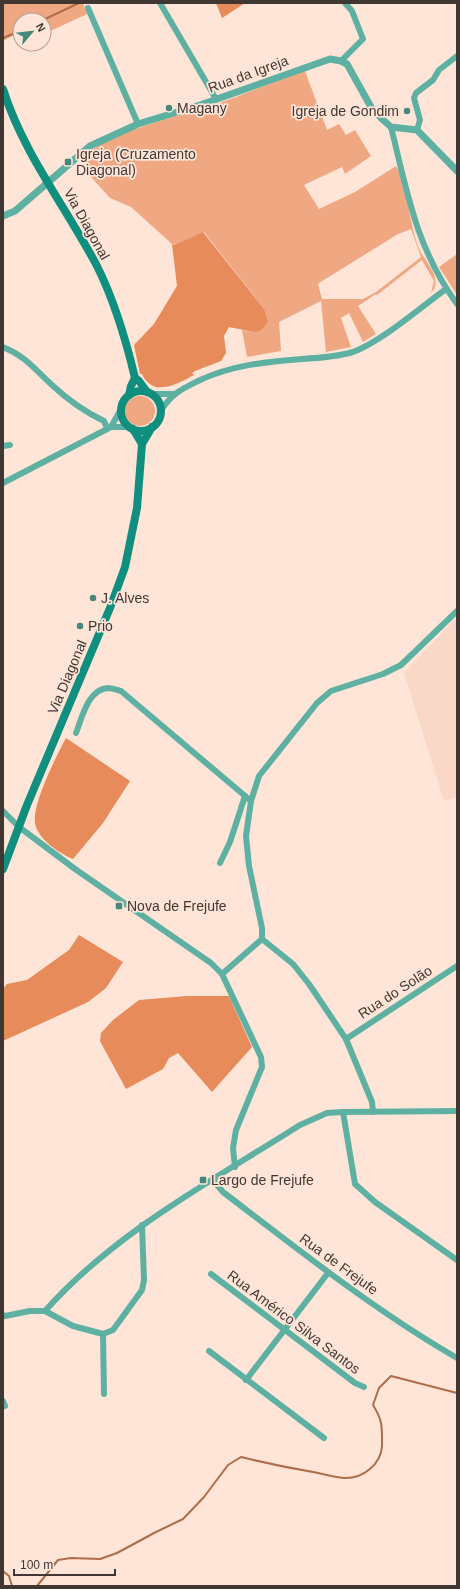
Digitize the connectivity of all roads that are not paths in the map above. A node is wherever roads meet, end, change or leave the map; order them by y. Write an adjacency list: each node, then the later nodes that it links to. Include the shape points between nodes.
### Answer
1 (160, 3): 7 (street)
2 (345, 3): 5 (street, via 352,11 363,39)
3 (88, 8): 8 (street)
4 (457, 56): 10 (street, via 416,94 414,98 420,120)
5 (340, 61): 7 (street, Rua da Igreja, via 322,61); 9 (street, via 347,64 371,107)
6 (3, 89): 12 (main road, Via Diagonal, via 17,126)
7 (216, 100): 8 (street, Rua da Igreja)
8 (138, 124): 12 (street, Rua da Igreja, via 90,146)
9 (390, 127): 10 (street); 14 (street, via 409,204 431,260)
10 (417, 130): 11 (street)
11 (457, 171)
12 (49, 183): 13 (street, Rua da Igreja, via 15,211); 17 (main road, Via Diagonal, via 109,293 126,340)
13 (3, 216)
14 (446, 289): 15 (street); 19 (street, via 373,342 354,351 334,356 234,367)
15 (457, 304)
16 (3, 347): 23 (street, via 18,353 64,395 104,421)
17 (135, 378): 18 (main road, Via Diagonal); 20 (main road)
18 (149, 393): 19 (street); 20 (main road, via 138,391); 22 (main road, Via Diagonal)
19 (173, 394): 22 (street)
20 (129, 395): 21 (main road, via 122,403)
21 (121, 409): 23 (street); 24 (main road, via 123,420)
22 (161, 410): 25 (main road, Via Diagonal, via 160,417)
23 (109, 428): 24 (street); 29 (street)
24 (131, 428): 25 (main road, via 139,431); 26 (main road)
25 (152, 428): 26 (main road, Via Diagonal)
26 (142, 444): 35 (main road, Via Diagonal, via 137,508 125,567)
27 (10, 445): 28 (street)
28 (3, 446)
29 (3, 483)
30 (457, 611): 33 (street, via 401,665 383,674 331,691 322,699 259,776)
31 (76, 733): 32 (street, via 86,706 96,692 108,688 121,691)
32 (245, 796): 33 (street); 36 (street, via 230,842)
33 (251, 801): 38 (street, via 246,836)
34 (3, 811): 35 (street)
35 (19, 827): 37 (main road, Via Diagonal); 40 (street, via 74,869 211,962)
36 (220, 863)
37 (3, 869)
38 (262, 939): 40 (street); 41 (street, via 293,964)
39 (457, 966): 41 (street, Rua do Solão)
40 (222, 974): 45 (street, via 261,1057 262,1067 236,1130 233,1148)
41 (346, 1039): 44 (street, via 372,1102)
42 (457, 1111): 44 (street)
43 (343, 1112): 44 (street); 45 (street, via 327,1113 300,1125); 48 (street, via 355,1184 374,1202)
44 (373, 1112)
45 (235, 1167): 46 (street)
46 (213, 1180): 47 (street); 49 (street, Rua de Frejufe, via 224,1192)
47 (142, 1225): 51 (street, via 84,1273); 54 (street, via 142,1290 113,1330)
48 (457, 1260)
49 (328, 1273): 53 (street); 56 (street, Rua de Frejufe, via 422,1338)
50 (211, 1274): 53 (street, Rua Américo Silva Santos)
51 (46, 1311): 52 (street); 54 (street, via 73,1326)
52 (3, 1315)
53 (284, 1330): 57 (street); 58 (street, Rua Américo Silva Santos)
54 (103, 1334): 59 (street)
55 (209, 1351): 57 (street)
56 (457, 1358)
57 (246, 1380): 60 (street)
58 (364, 1387)
59 (104, 1394)
60 (324, 1438)

